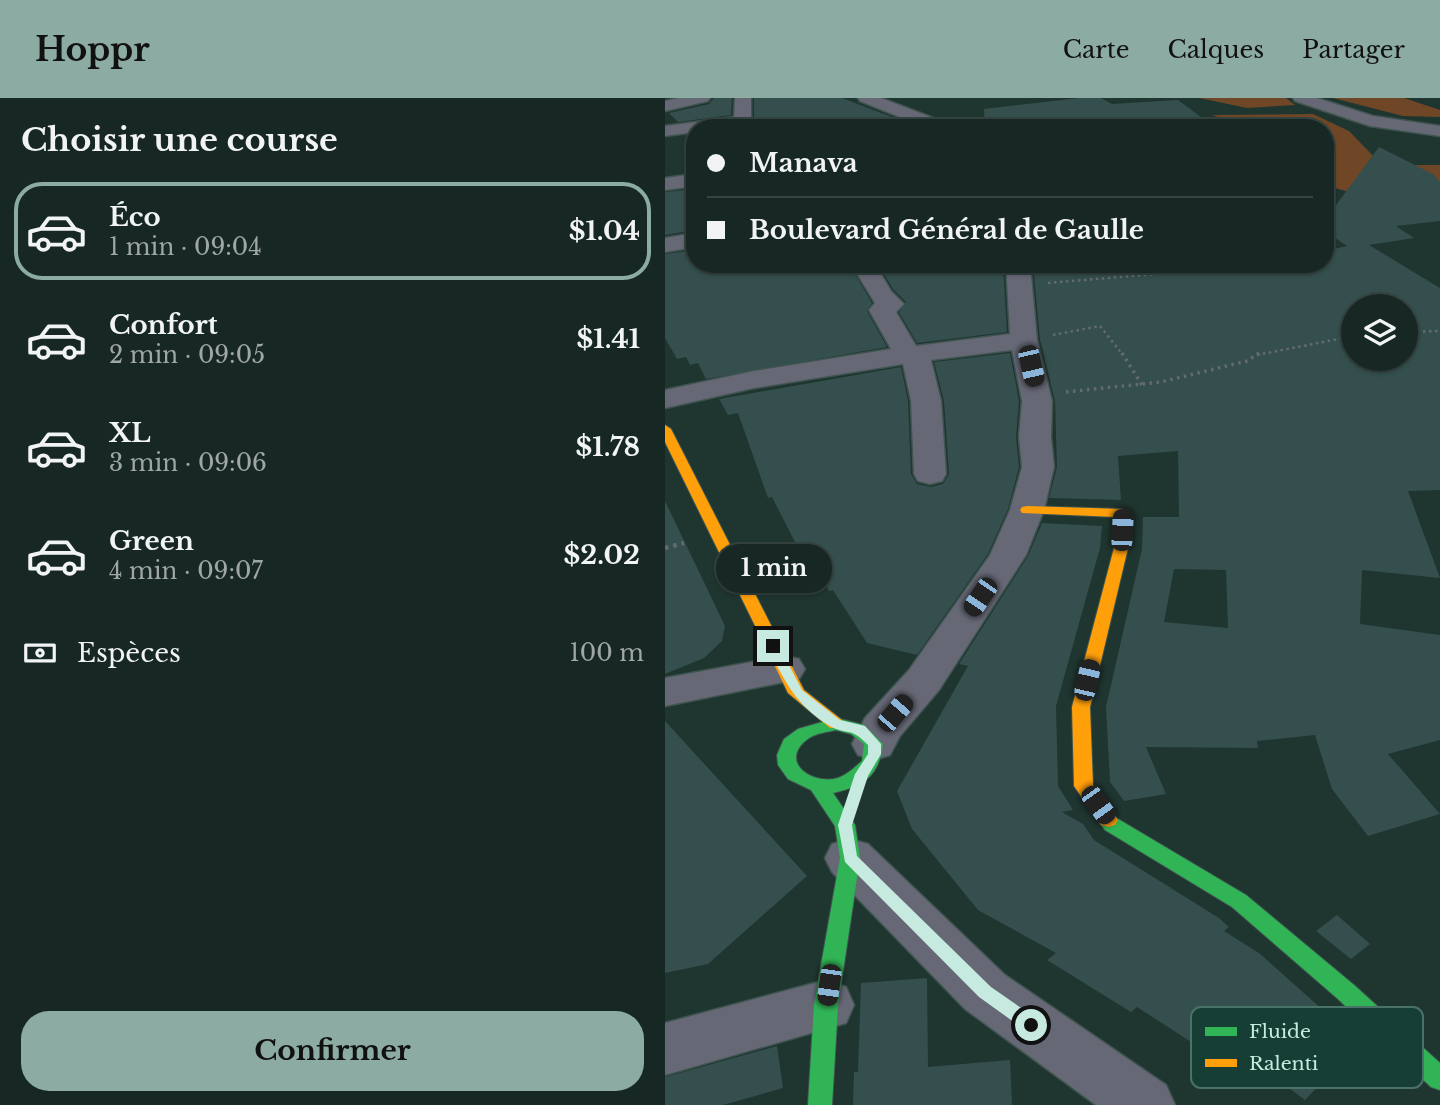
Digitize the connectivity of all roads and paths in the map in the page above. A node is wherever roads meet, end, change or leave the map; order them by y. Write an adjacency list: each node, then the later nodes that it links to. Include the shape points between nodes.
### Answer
1 (690, 98): 2 (street); 6 (street)
2 (702, 98)
3 (743, 98): 7 (street)
4 (866, 98): 8 (street)
5 (1301, 98): 11 (street, via 1370,121)
6 (665, 106)
7 (744, 119)
8 (920, 119)
9 (686, 129): 10 (street)
10 (665, 131)
11 (1440, 131)
12 (686, 181): 13 (street)
13 (665, 184)
14 (686, 242): 15 (street)
15 (665, 245)
16 (868, 273): 23 (street, via 891,304 883,310)
17 (1157, 274): 18 (path)
18 (1019, 275): 22 (street)
19 (1440, 331): 20 (path)
20 (1418, 332)
21 (1341, 338): 24 (path, via 1261,352 1248,361)
22 (1024, 340): 23 (street); 24 (path, via 1100,326); 25 (street)
23 (907, 355): 26 (street, via 737,382); 28 (street, via 918,362 926,401)
24 (1142, 384): 25 (path)
25 (1037, 392): 29 (street, via 1038,467)
26 (665, 399)
27 (665, 429): 30 (main road)
28 (930, 474)
29 (1027, 510): 34 (street, via 1009,555 924,680 881,729); 38 (main road, via 1123,513 1121,548 1081,707 1084,786 1112,825 1239,901)
30 (791, 681): 31 (street); 32 (main road); 33 (main road)
31 (665, 692)
32 (836, 724): 33 (main road); 34 (main road, via 860,729)
33 (798, 736): 35 (main road, via 785,754 788,772)
34 (868, 759): 35 (main road, via 834,786); 36 (main road)
35 (819, 787): 36 (main road)
36 (848, 841): 37 (main road); 43 (street, via 985,992)
37 (826, 1005): 39 (street); 42 (main road)
38 (1362, 1007)
39 (665, 1049)
40 (1423, 1063): 41 (main road)
41 (1440, 1079)
42 (820, 1105)
43 (1145, 1105)

